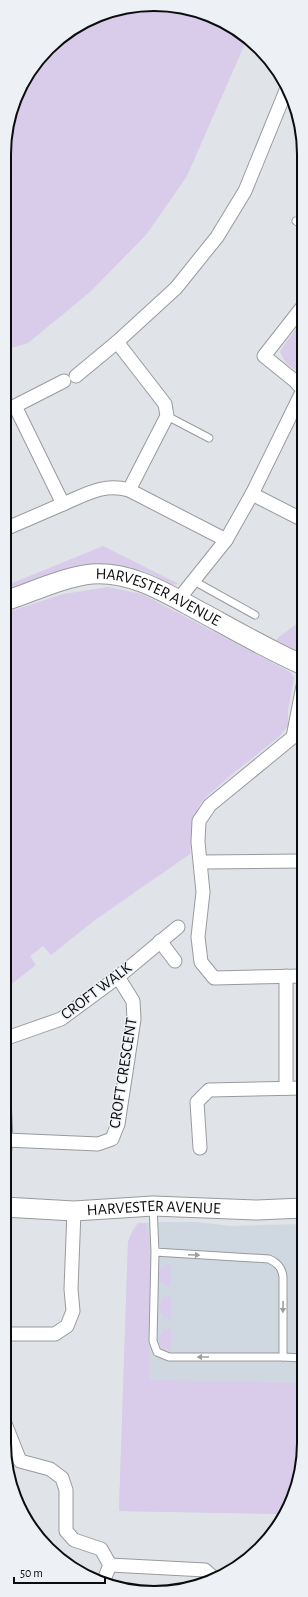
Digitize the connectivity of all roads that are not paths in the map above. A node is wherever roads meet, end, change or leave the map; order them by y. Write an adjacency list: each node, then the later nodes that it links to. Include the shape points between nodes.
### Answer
1 (284, 95): 3 (street, via 244,190 217,237 176,288)
2 (297, 314): 4 (street, via 264,356)
3 (117, 342): 6 (street, via 70,378); 8 (street, via 165,404)
4 (297, 383)
5 (297, 402): 11 (street)
6 (11, 408)
7 (11, 410): 12 (street)
8 (167, 416): 9 (lane); 10 (street)
9 (209, 438)
10 (129, 490): 12 (street, via 116,486 104,487); 15 (street)
11 (252, 494): 13 (street); 15 (street)
12 (63, 504): 14 (street)
13 (297, 517)
14 (11, 526)
15 (226, 540): 16 (street)
16 (194, 581): 18 (street); 19 (lane)
17 (11, 599): 18 (street, HARVESTER AVENUE, via 76,578 107,574 143,582)
18 (178, 600): 20 (street, HARVESTER AVENUE)
19 (255, 614)
20 (297, 663)
21 (297, 732): 23 (street, via 210,805 199,821 198,842)
22 (297, 860): 23 (street)
23 (202, 862): 27 (street, via 203,892 198,936 202,962 214,978)
24 (178, 927): 25 (street, CROFT WALK)
25 (160, 941): 26 (street); 29 (street, CROFT WALK)
26 (175, 960)
27 (286, 976): 28 (street); 31 (street)
28 (297, 976)
29 (118, 977): 30 (street, CROFT WALK, via 61,1019); 33 (street, CROFT CRESCENT, via 133,1001 134,1019 118,1124 112,1139 98,1144)
30 (11, 1036)
31 (286, 1088): 32 (street); 34 (street, via 209,1090 197,1102)
32 (297, 1088)
33 (11, 1140)
34 (200, 1148)
35 (153, 1206): 37 (street, HARVESTER AVENUE, via 257,1210); 38 (street, HARVESTER AVENUE); 39 (lane)
36 (11, 1207): 38 (street, HARVESTER AVENUE)
37 (297, 1208)
38 (74, 1211): 40 (street, via 71,1289 73,1311 67,1326 55,1334)
39 (155, 1252): 41 (lane, one-way to 41, via 269,1259 277,1263 283,1277); 41 (lane, one-way to 39, via 169,1357 157,1352 153,1341)
40 (11, 1334)
41 (283, 1358): 42 (lane)
42 (297, 1358)
43 (11, 1438): 44 (street, via 20,1461 50,1469 62,1478 66,1490 66,1531 74,1540 101,1549)
44 (110, 1565): 45 (street, via 205,1570); 46 (street)
45 (210, 1574)
46 (105, 1577)

